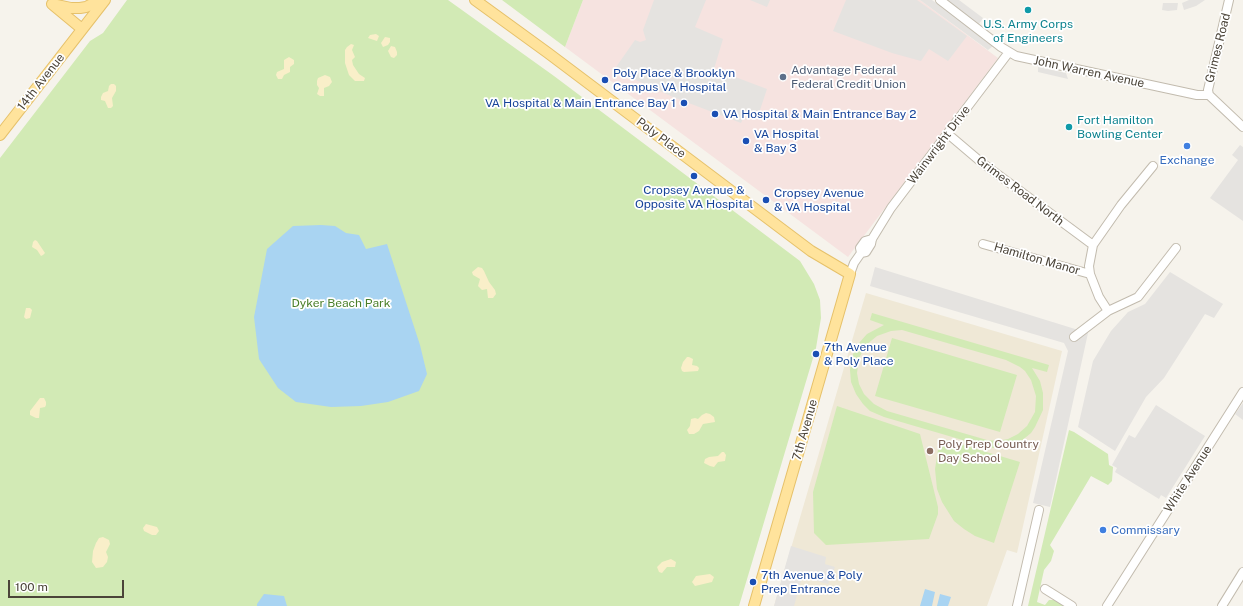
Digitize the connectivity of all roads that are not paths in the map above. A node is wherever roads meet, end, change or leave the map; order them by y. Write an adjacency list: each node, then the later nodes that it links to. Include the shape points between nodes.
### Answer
1 (100, 0): 6 (main road, via 80,8)
2 (105, 0): 7 (main road)
3 (475, 0): 18 (main road, Poly Place, via 810,251)
4 (940, 0): 8 (street, John Warren Avenue)
5 (1229, 0): 9 (street, Grimes Road, via 1208,90)
6 (49, 2): 7 (main road)
7 (82, 29): 12 (main road, 14th Avenue)
8 (1009, 52): 9 (street, John Warren Avenue, via 1016,56 1081,71 1197,95); 11 (street, Wainwright Drive)
9 (1210, 95): 10 (street)
10 (1243, 127)
11 (948, 134): 15 (street, Grimes Road North, via 981,162); 17 (street, Wainwright Drive, via 891,208 866,252)
12 (0, 135)
13 (1153, 166): 15 (street)
14 (983, 244): 19 (street, Hamilton Manor)
15 (1093, 245): 19 (street)
16 (1176, 248): 20 (street, via 1138,297)
17 (860, 255): 18 (street, 7th Avenue)
18 (850, 274): 26 (main road, 7th Avenue)
19 (1090, 274): 20 (street, via 1098,297)
20 (1108, 311): 21 (street)
21 (1074, 336)
22 (1243, 392): 29 (street, White Avenue)
23 (1039, 510): 27 (street)
24 (1243, 572): 30 (street)
25 (1045, 589): 28 (street)
26 (754, 606)
27 (1018, 606)
28 (1072, 606)
29 (1107, 606)
30 (1222, 606)

